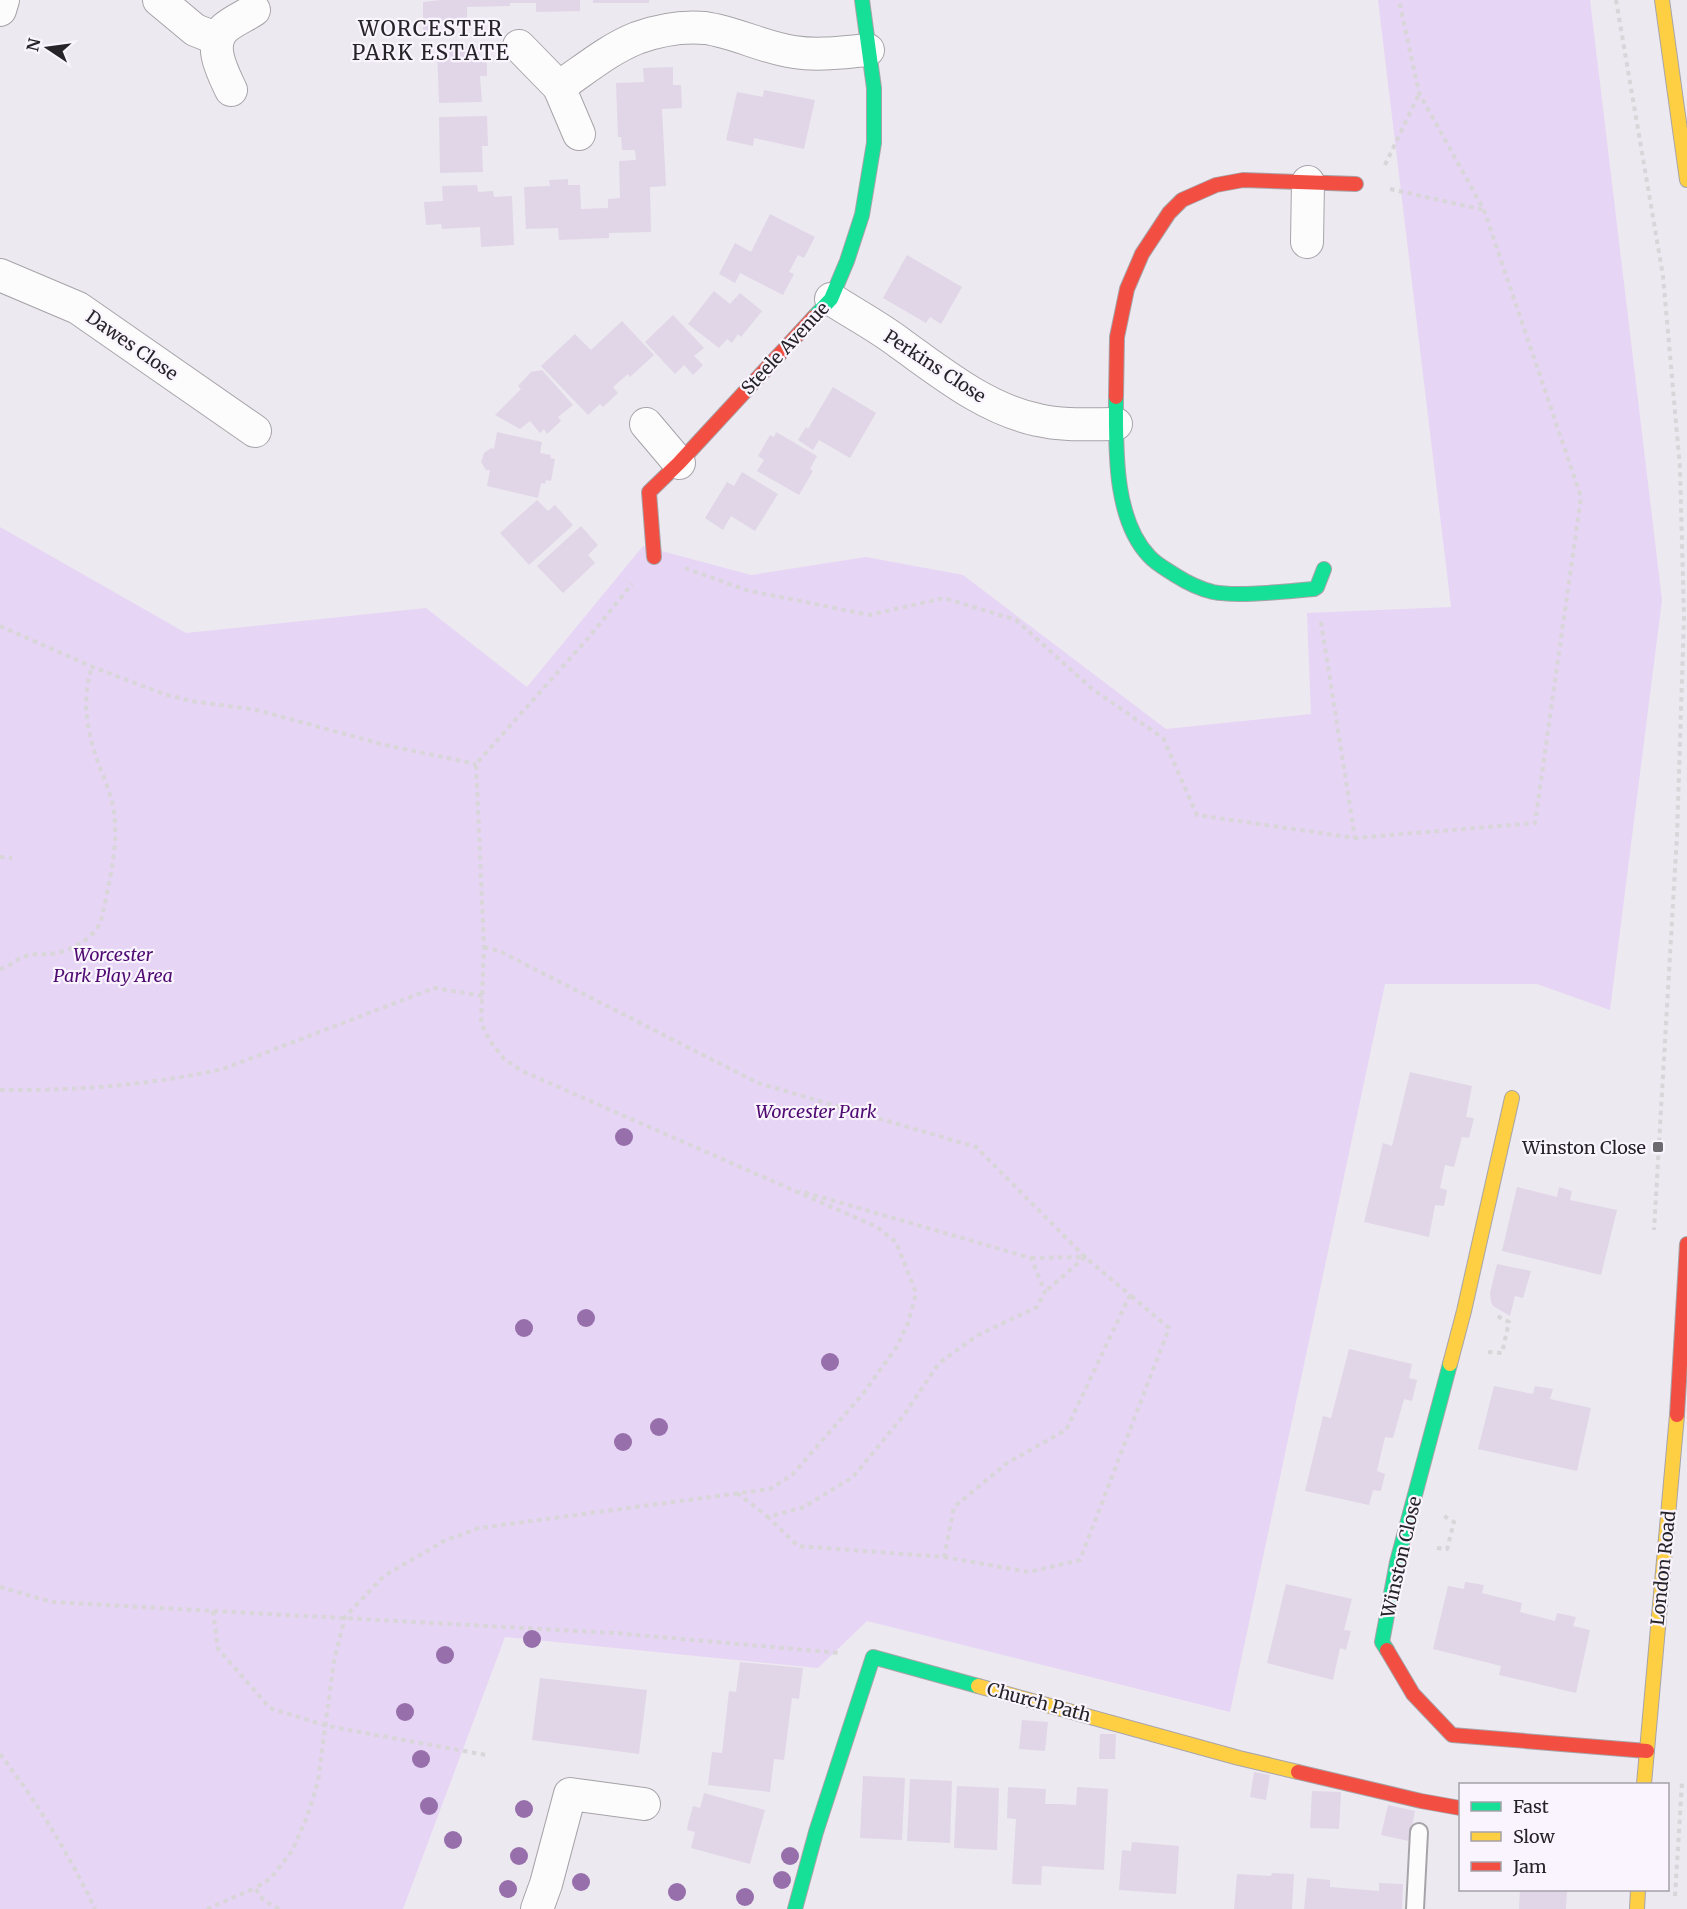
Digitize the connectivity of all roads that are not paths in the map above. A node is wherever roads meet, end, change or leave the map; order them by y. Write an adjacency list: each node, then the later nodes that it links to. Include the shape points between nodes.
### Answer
1 (3, 0): 5 (street)
2 (159, 0): 7 (street, via 195,30)
3 (862, 0): 9 (street, Steele Avenue)
4 (1662, 0): 13 (street)
5 (0, 10)
6 (254, 10): 7 (street, via 225,28)
7 (218, 39): 11 (street, via 220,64)
8 (519, 46): 10 (street)
9 (868, 50): 10 (street, via 796,52 709,29 674,29 631,40); 18 (street, Steele Avenue, via 875,104 872,163 862,215)
10 (559, 87): 12 (street)
11 (231, 90)
12 (579, 134)
13 (1687, 180)
14 (1308, 182): 15 (street); 16 (street); 20 (street, via 1243,180 1216,185 1190,195 1169,213 1142,254 1122,309 1116,353)
15 (1356, 184)
16 (1307, 242)
17 (0, 275): 21 (street, Dawes Close, via 78,308)
18 (831, 299): 20 (street, Perkins Close, via 998,406 1058,423); 22 (street, Steele Avenue)
19 (646, 424): 22 (street)
20 (1116, 424): 24 (street, via 1120,491 1126,516 1137,540 1161,566 1194,585 1227,593 1314,589)
21 (255, 431)
22 (679, 464): 23 (street, Steele Avenue, via 649,492)
23 (654, 557)
24 (1324, 569)
25 (1512, 1098): 27 (street, Winston Close, via 1464,1311 1397,1562 1382,1642 1413,1694 1452,1735)
26 (1687, 1244): 27 (street, London Road, via 1675,1456)
27 (1647, 1751): 28 (street, London Road)
28 (1644, 1783)
29 (644, 1804): 33 (street, via 570,1794)
30 (1459, 1808): 34 (street, Church Path, via 1239,1758 873,1658)
31 (1419, 1832): 35 (lane)
32 (1638, 1891): 36 (street)
33 (537, 1909)
34 (795, 1909)
35 (1415, 1909)
36 (1637, 1909)

